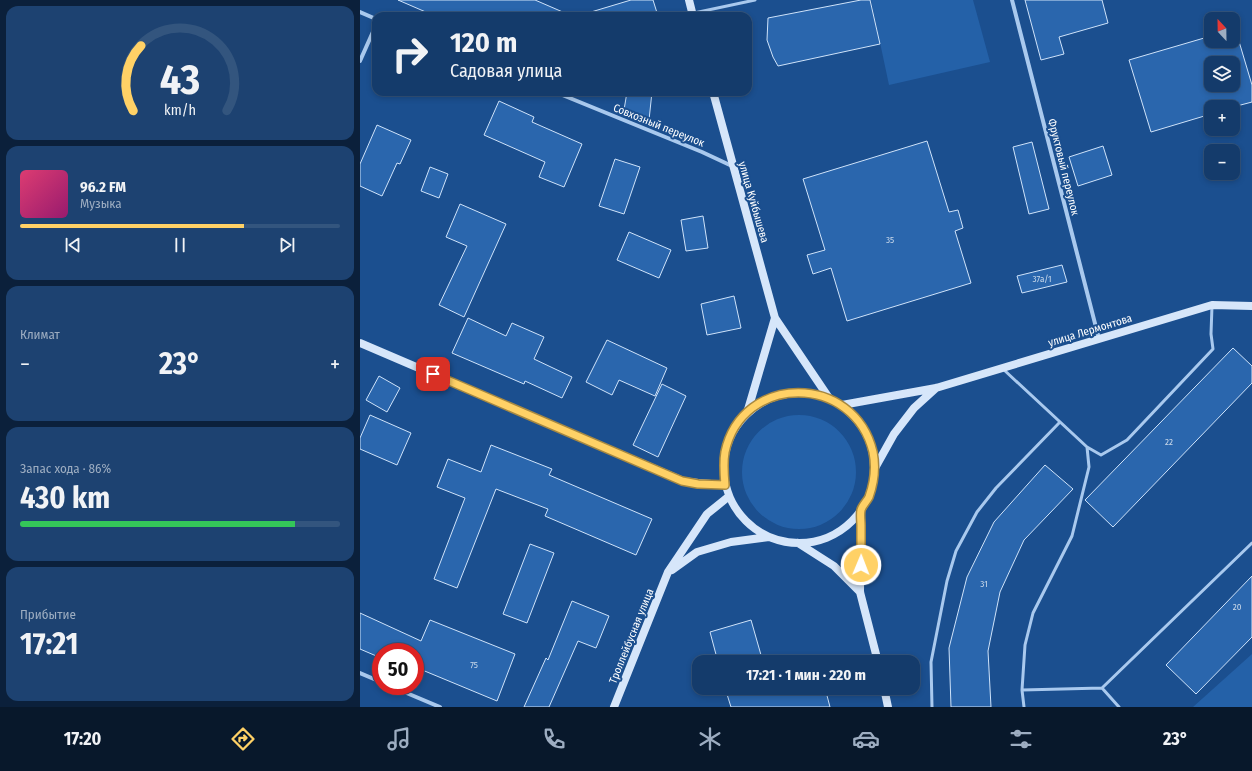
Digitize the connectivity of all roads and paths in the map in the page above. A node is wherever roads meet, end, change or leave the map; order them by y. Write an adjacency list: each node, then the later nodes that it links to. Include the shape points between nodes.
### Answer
1 (689, 0): 5 (main road)
2 (755, 0): 6 (lane)
3 (1012, 0): 16 (street, Фруктовый переулок)
4 (360, 12): 7 (street)
5 (691, 12)
6 (705, 12)
7 (372, 17)
8 (372, 34): 9 (street)
9 (360, 61)
10 (565, 96): 12 (street, Совхозный переулок)
11 (714, 96): 12 (main road, улица Куйбышева)
12 (733, 166): 15 (main road, улица Куйбышева)
13 (1212, 305): 14 (main road, улица Лермонтова); 16 (main road, улица Лермонтова); 24 (lane, via 1213,349 1127,440 1101,455)
14 (1252, 306)
15 (775, 318): 20 (main road); 22 (main road)
16 (1099, 339): 18 (main road, улица Лермонтова)
17 (360, 343): 26 (main road, via 682,481)
18 (1002, 368): 19 (main road, улица Лермонтова); 23 (lane)
19 (936, 388): 21 (main road, улица Лермонтова); 25 (main road, via 910,413 894,434)
20 (829, 398): 21 (main road); 22 (main road, via 800,392 786,393 765,400)
21 (842, 405): 25 (main road, via 862,426 869,439)
22 (747, 413): 26 (main road, via 737,424 725,452)
23 (1060, 422): 24 (lane); 44 (lane, via 976,512 956,551 947,581 931,662)
24 (1087, 447): 38 (lane, via 1089,467 1072,536 1033,613 1025,645)
25 (875, 468): 28 (main road, via 873,483)
26 (725, 485): 27 (main road)
27 (728, 497): 29 (main road, via 745,520); 32 (main road, Троллейбусная улица, via 707,514)
28 (861, 510): 30 (main road, via 852,522 827,538); 33 (main road)
29 (769, 537): 30 (main road); 32 (main road, via 732,542 698,552)
30 (798, 543): 33 (main road, via 834,566)
31 (1252, 543): 37 (lane)
32 (668, 572): 42 (main road, Троллейбусная улица)
33 (860, 592): 34 (main road)
34 (876, 655)
35 (360, 673): 36 (street)
36 (372, 678)
37 (1102, 688): 38 (lane); 46 (lane)
38 (1022, 690): 45 (lane)
39 (411, 695): 41 (street)
40 (885, 695): 43 (main road)
41 (440, 707)
42 (614, 707)
43 (888, 707)
44 (932, 707)
45 (1024, 707)
46 (1119, 707)

